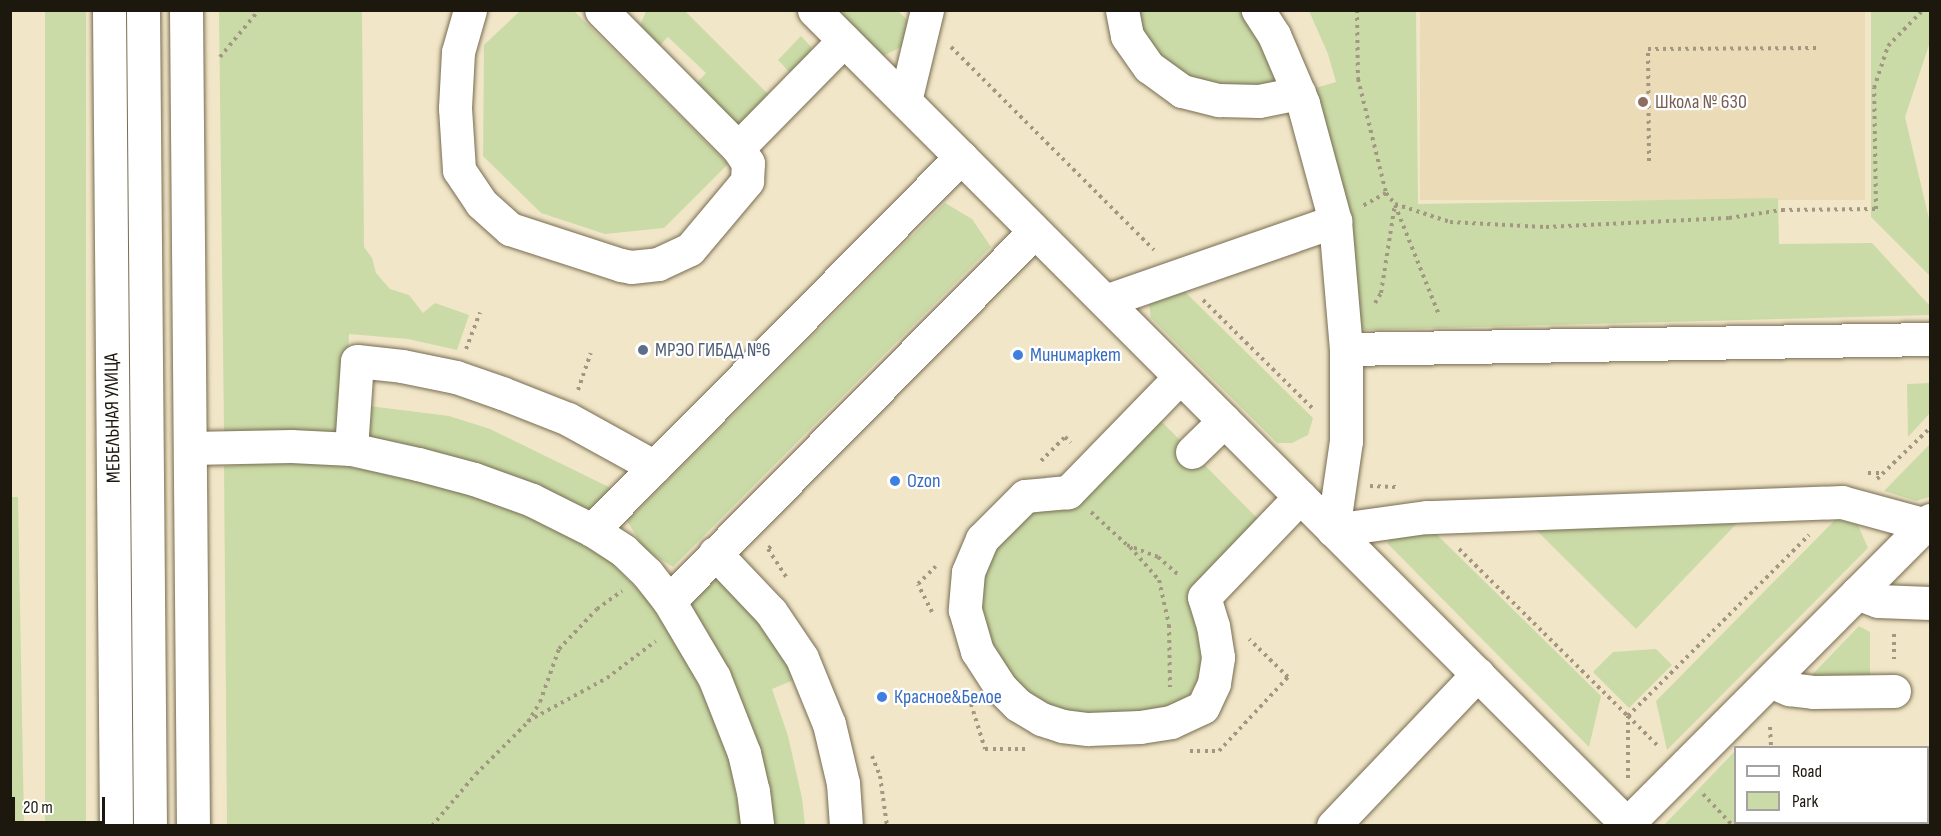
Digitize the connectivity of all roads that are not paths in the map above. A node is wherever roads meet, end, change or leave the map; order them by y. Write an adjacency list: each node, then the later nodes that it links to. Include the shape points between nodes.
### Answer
1 (109, 10): 37 (street, МЕБЕЛЬНАЯ УЛИЦА)
2 (143, 10): 38 (street, МЕБЕЛЬНАЯ УЛИЦА)
3 (186, 10): 22 (street)
4 (470, 10): 13 (street, via 458,52 455,108 459,170 481,203 510,228 621,265 658,264 690,249 747,181 748,164)
5 (814, 10): 10 (street)
6 (1122, 10): 11 (street, via 1127,36 1149,68 1182,91 1219,100 1249,101)
7 (1258, 10): 11 (street, via 1274,35)
8 (617, 16): 13 (street)
9 (926, 16): 12 (street)
10 (844, 40): 12 (street); 13 (street)
11 (1299, 93): 15 (street)
12 (904, 101): 14 (street)
13 (738, 148)
14 (961, 157): 16 (street); 25 (street)
15 (1335, 221): 17 (street); 19 (street)
16 (1035, 231): 17 (street); 30 (street)
17 (1105, 301): 20 (street)
18 (1930, 339): 19 (street)
19 (1346, 350): 29 (street, via 1346,441)
20 (1180, 377): 21 (street); 26 (street, via 1068,492 1025,496 982,538 969,572 965,610 977,651 1000,688 1018,705 1062,726 1140,727 1175,736 1203,707 1215,683 1218,657 1204,597)
21 (1224, 421): 24 (street); 26 (street)
22 (190, 448): 23 (street); 39 (street)
23 (351, 449): 25 (street, via 357,362 456,377 502,393 568,419); 28 (street, via 474,479 532,500)
24 (1192, 452)
25 (655, 467): 28 (street)
26 (1300, 497): 29 (street)
27 (1928, 522): 29 (street, via 1842,502 1426,517); 31 (street)
28 (592, 530): 33 (street, via 624,551 647,573)
29 (1333, 530): 34 (street)
30 (715, 553): 33 (street); 41 (street, via 771,612 802,658 829,724 843,783)
31 (1857, 593): 32 (street, via 1878,601); 35 (street)
32 (1930, 603)
33 (675, 610): 40 (street, via 714,677 744,753)
34 (1478, 674): 42 (street); 43 (street)
35 (1770, 681): 36 (street, via 1789,689 1813,692); 43 (street)
36 (1894, 691)
37 (116, 825)
38 (150, 825)
39 (193, 825)
40 (757, 825)
41 (846, 825)
42 (1334, 825)
43 (1627, 825)

